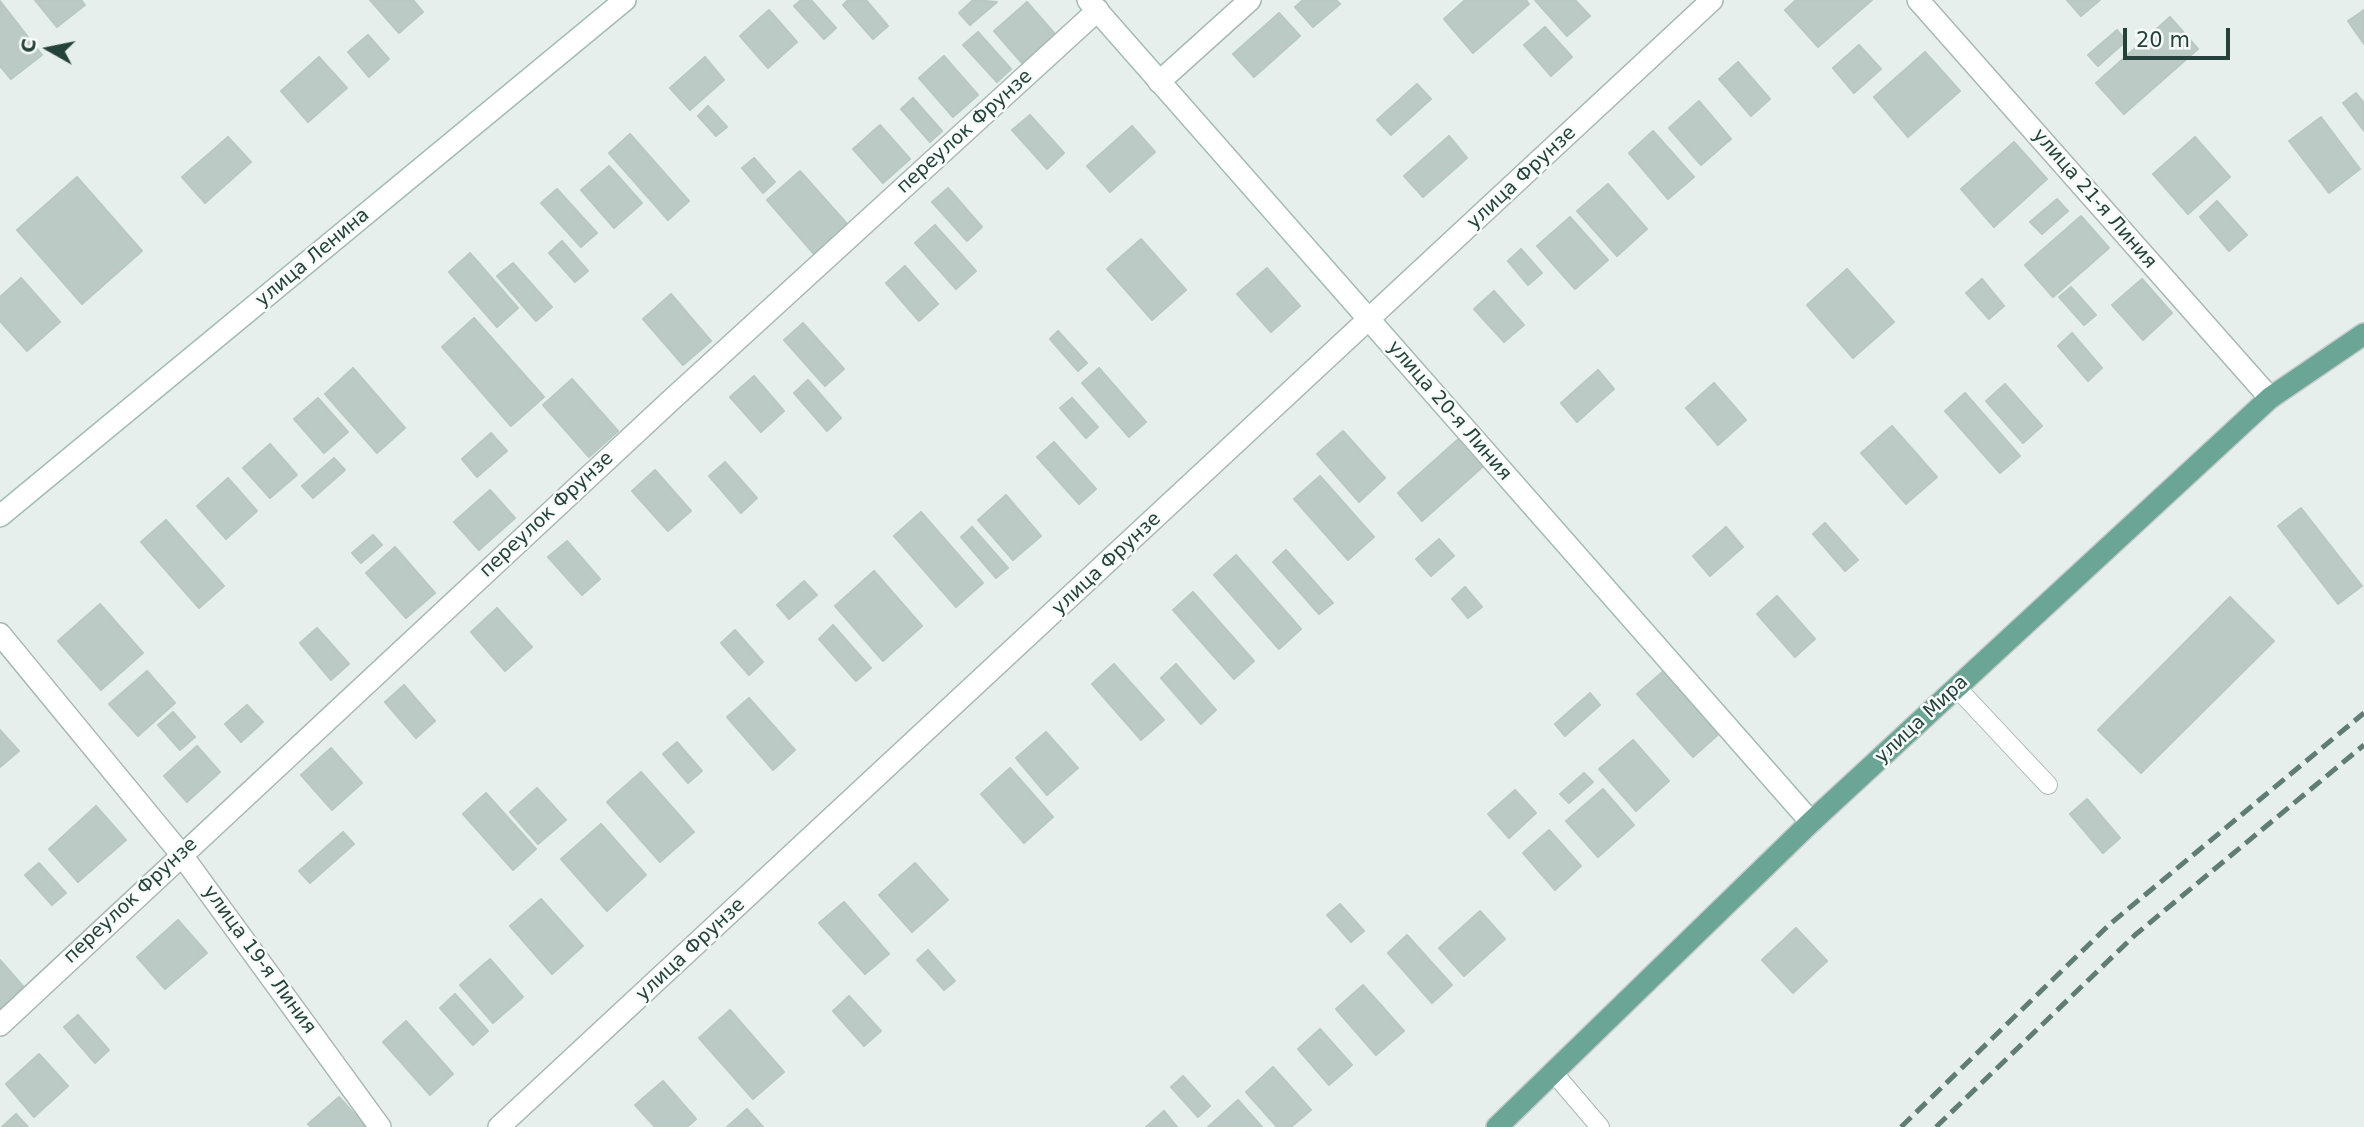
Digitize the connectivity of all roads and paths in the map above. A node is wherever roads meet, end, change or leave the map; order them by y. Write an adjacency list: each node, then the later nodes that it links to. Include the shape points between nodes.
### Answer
1 (625, 0): 10 (street, улица Ленина)
2 (1250, 0): 6 (street)
3 (1712, 0): 7 (street, улица Фрунзе)
4 (1918, 0): 9 (street, улица 21-я Линия)
5 (1093, 5): 6 (street, улица 20-я Линия); 15 (street, переулок Фрунзе)
6 (1160, 82): 7 (street, улица 20-я Линия)
7 (1369, 321): 14 (street, улица 20-я Линия); 19 (street, улица Фрунзе)
8 (2364, 334): 9 (main road, улица Мира)
9 (2270, 398): 12 (main road, улица Мира)
10 (0, 516)
11 (0, 635): 15 (street, улица 19-я Линия)
12 (1957, 688): 13 (lane); 14 (main road, улица Мира)
13 (2048, 785)
14 (1811, 822): 17 (main road, улица Мира)
15 (181, 854): 16 (street, переулок Фрунзе); 18 (street, улица 19-я Линия)
16 (0, 1025)
17 (1553, 1072): 20 (main road, улица Мира); 21 (lane)
18 (380, 1127)
19 (499, 1127)
20 (1497, 1127)
21 (1600, 1127)

